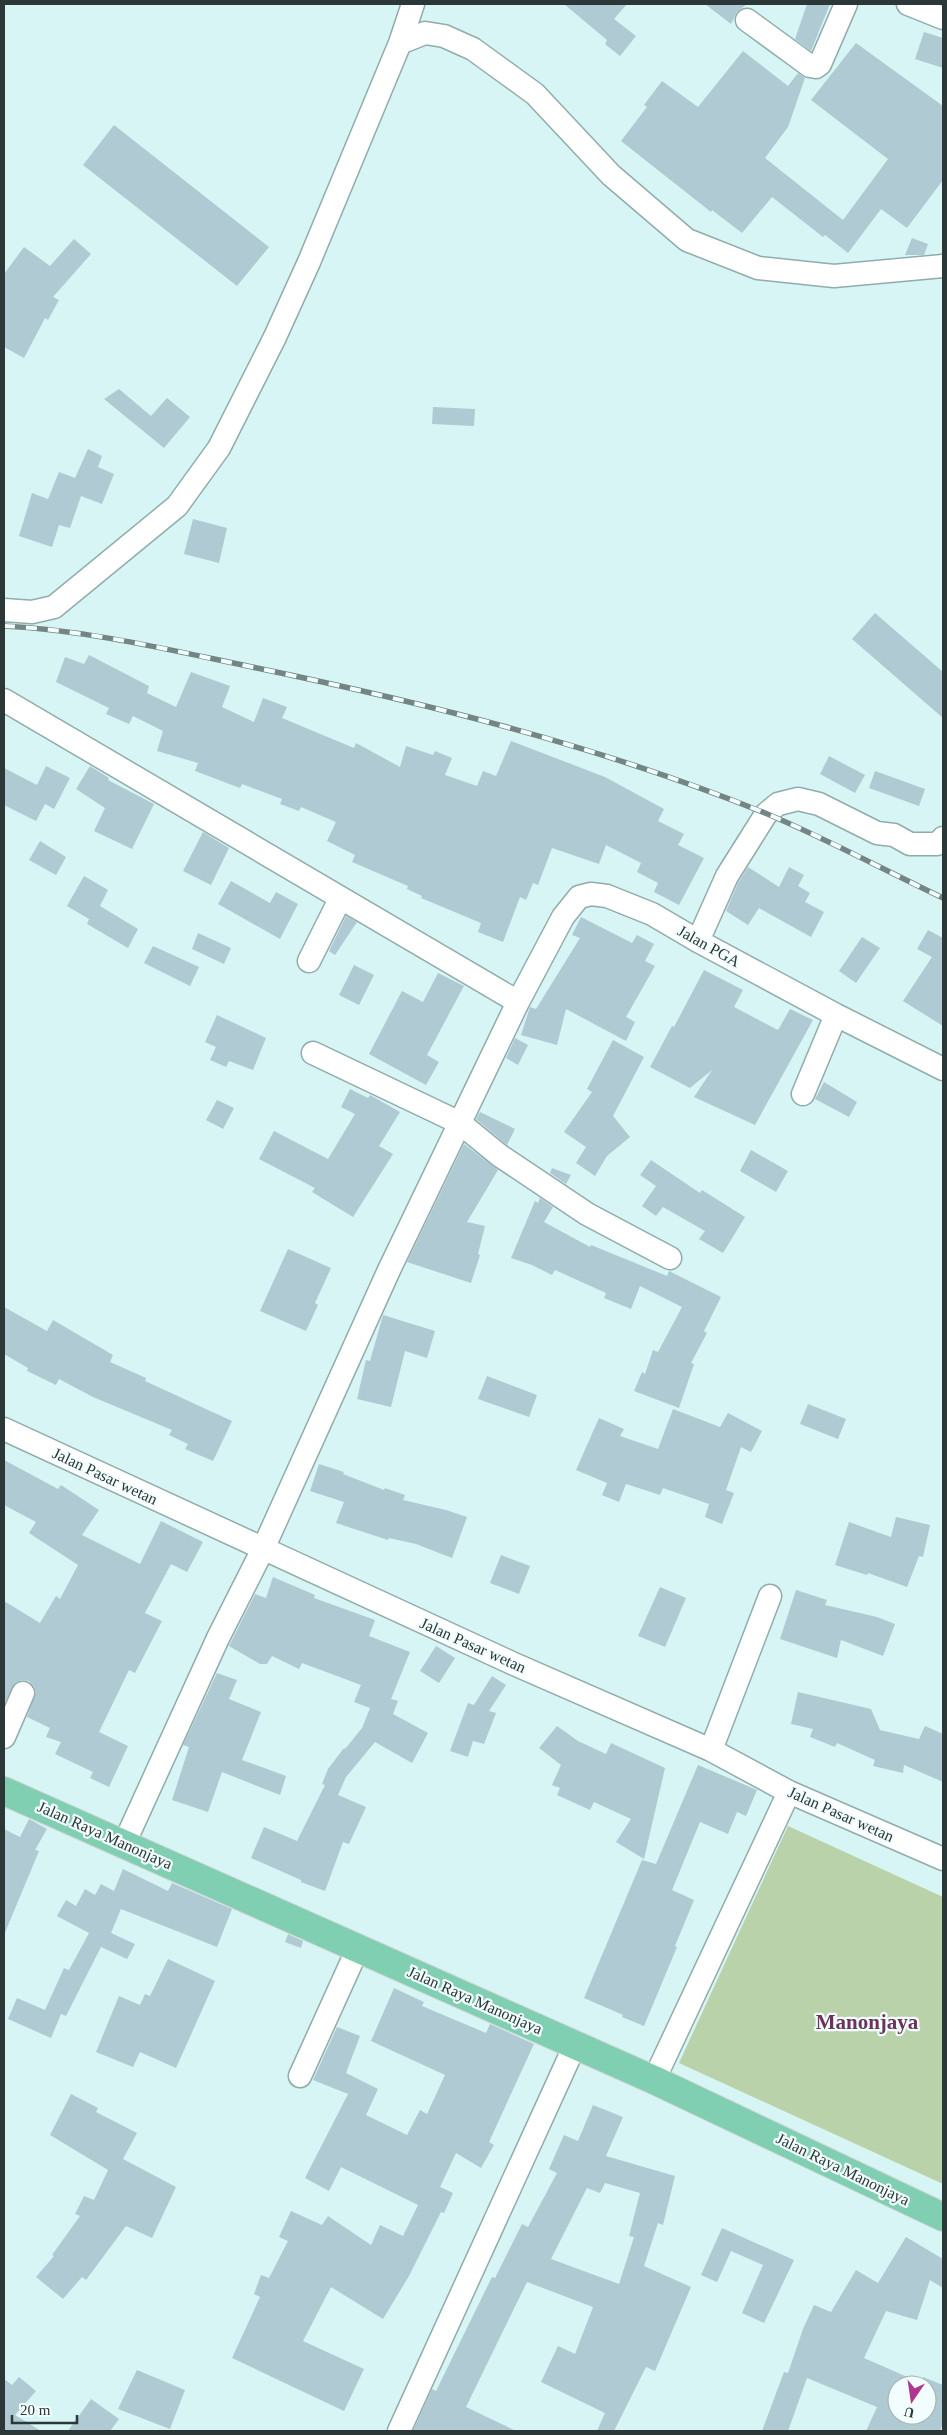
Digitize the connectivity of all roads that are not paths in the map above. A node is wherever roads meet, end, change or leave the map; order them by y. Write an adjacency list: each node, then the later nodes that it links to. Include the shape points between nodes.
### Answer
1 (413, 4): 6 (street)
2 (846, 4): 5 (street, via 816,68)
3 (908, 4): 4 (street)
4 (943, 18)
5 (747, 20)
6 (400, 43): 7 (street, via 425,33 444,36 473,49 535,94 612,175 687,240 758,268 834,276); 8 (street, via 309,262 219,448 177,506 54,607 32,612)
7 (943, 266)
8 (4, 610)
9 (4, 700): 11 (street)
10 (943, 838): 12 (street, via 937,844 910,844 894,836 877,833 819,804 798,799 778,804 766,814 727,876)
11 (340, 899): 13 (street); 14 (street)
12 (698, 941): 14 (street, Jalan PGA, via 652,914 607,896 591,894 579,897 563,917); 15 (street, Jalan PGA)
13 (309, 961)
14 (518, 1002): 19 (street, Jalan PGA)
15 (836, 1016): 17 (street, Jalan PGA); 18 (street)
16 (313, 1053): 19 (street)
17 (943, 1069)
18 (803, 1094)
19 (460, 1123): 20 (street, via 499,1155 587,1214); 22 (street, Jalan PGA, via 389,1270)
20 (670, 1258)
21 (4, 1429): 22 (street, Jalan Pasar wetan)
22 (263, 1549): 26 (street, Jalan Pasar wetan); 29 (street, Jalan PGA, via 218,1638)
23 (770, 1596): 26 (street)
24 (23, 1693): 25 (street)
25 (4, 1737)
26 (711, 1750): 28 (street, Jalan Pasar wetan)
27 (4, 1790): 29 (main road, Jalan Raya Manonjaya)
28 (790, 1792): 30 (street, Jalan Pasar wetan); 34 (street)
29 (124, 1844): 31 (main road, Jalan Raya Manonjaya)
30 (943, 1859)
31 (358, 1948): 32 (main road, Jalan Raya Manonjaya); 33 (street)
32 (576, 2045): 34 (main road, Jalan Raya Manonjaya); 36 (street)
33 (300, 2076)
34 (654, 2080): 35 (main road, Jalan Raya Manonjaya)
35 (943, 2217)
36 (399, 2431)

